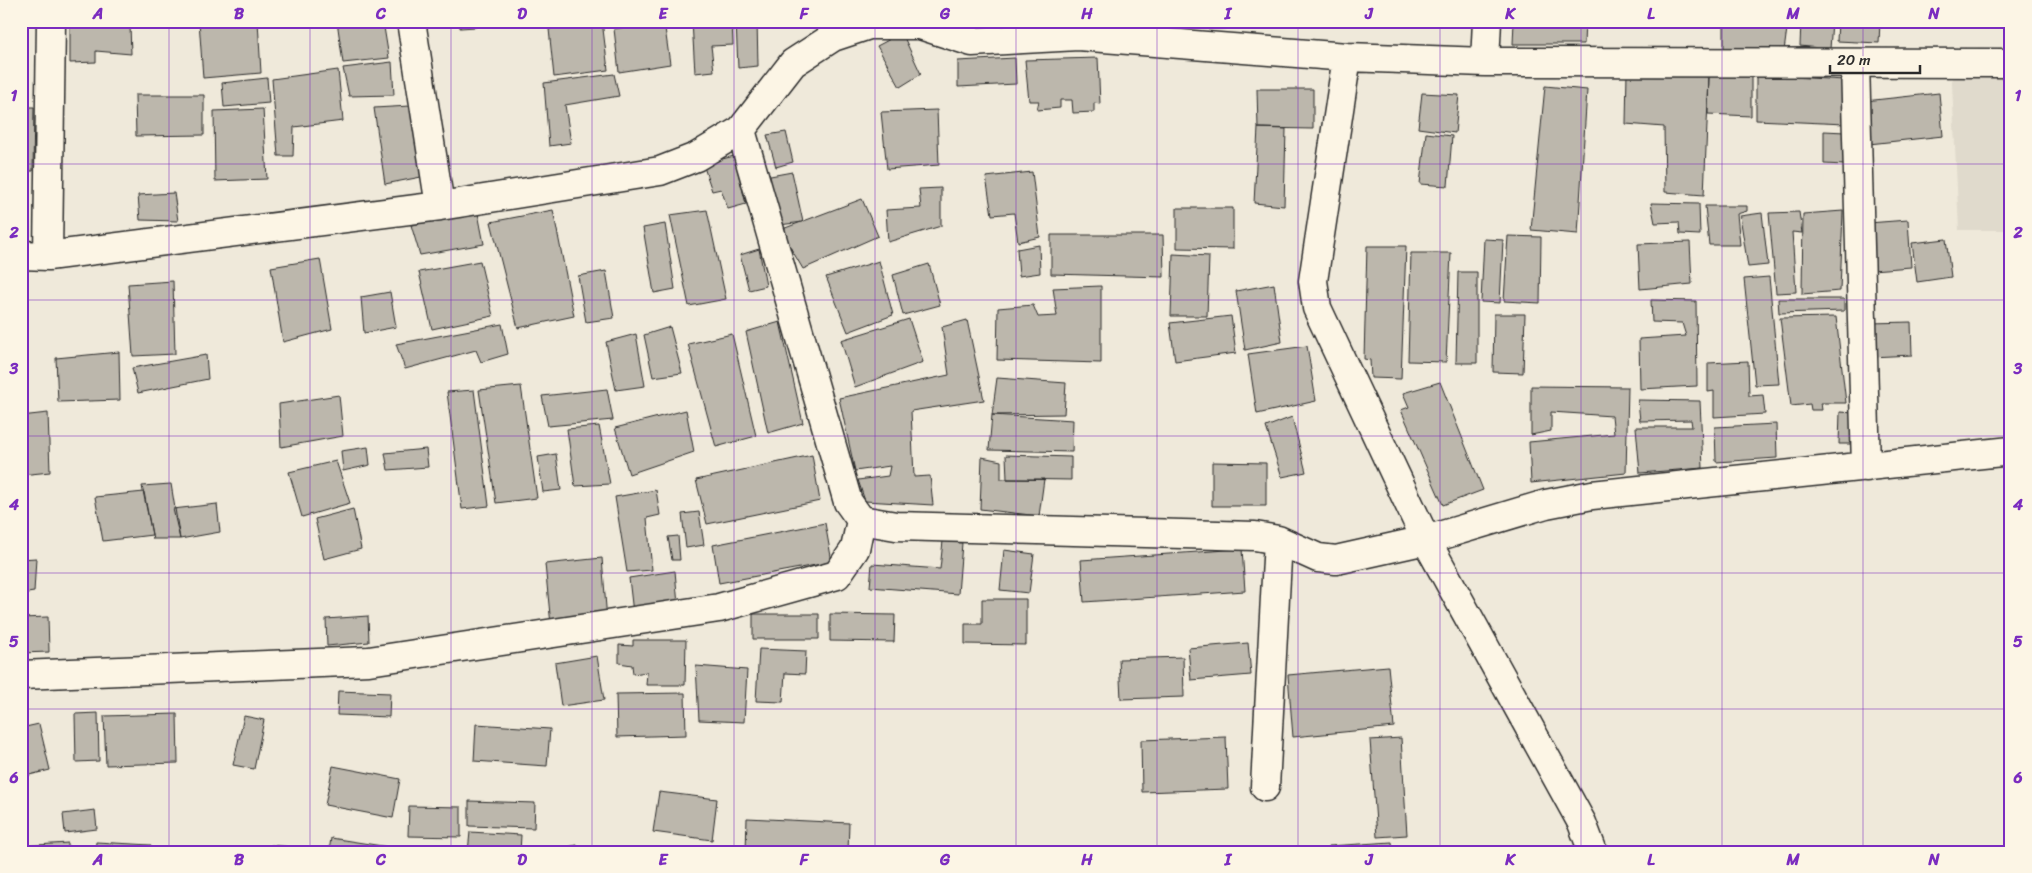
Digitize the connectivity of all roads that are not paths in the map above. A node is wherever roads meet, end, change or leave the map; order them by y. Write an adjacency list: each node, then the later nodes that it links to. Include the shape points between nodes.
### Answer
1 (51, 21): 13 (street)
2 (411, 21): 11 (street)
3 (1487, 21): 7 (street)
4 (920, 23): 5 (street, via 972,42); 10 (street, via 869,26 833,38 793,63)
5 (1078, 29): 6 (street)
6 (1348, 58): 7 (street); 18 (street, via 1313,281 1317,308)
7 (1485, 62): 8 (street)
8 (1855, 63): 9 (street); 15 (street)
9 (2011, 63)
10 (741, 130): 11 (street, via 696,157 660,171); 16 (street, via 848,502)
11 (440, 206): 13 (street)
12 (21, 255): 13 (street)
13 (48, 256)
14 (2011, 451): 15 (street)
15 (1866, 467): 18 (street, via 1592,495 1546,504)
16 (861, 520): 17 (street, via 896,526 1255,536); 19 (street, via 855,549 837,575 719,608 369,661)
17 (1278, 540): 18 (street, via 1318,558 1336,560); 20 (street)
18 (1426, 540): 21 (street, via 1582,823)
19 (21, 675)
20 (1265, 787)
21 (1593, 852)

